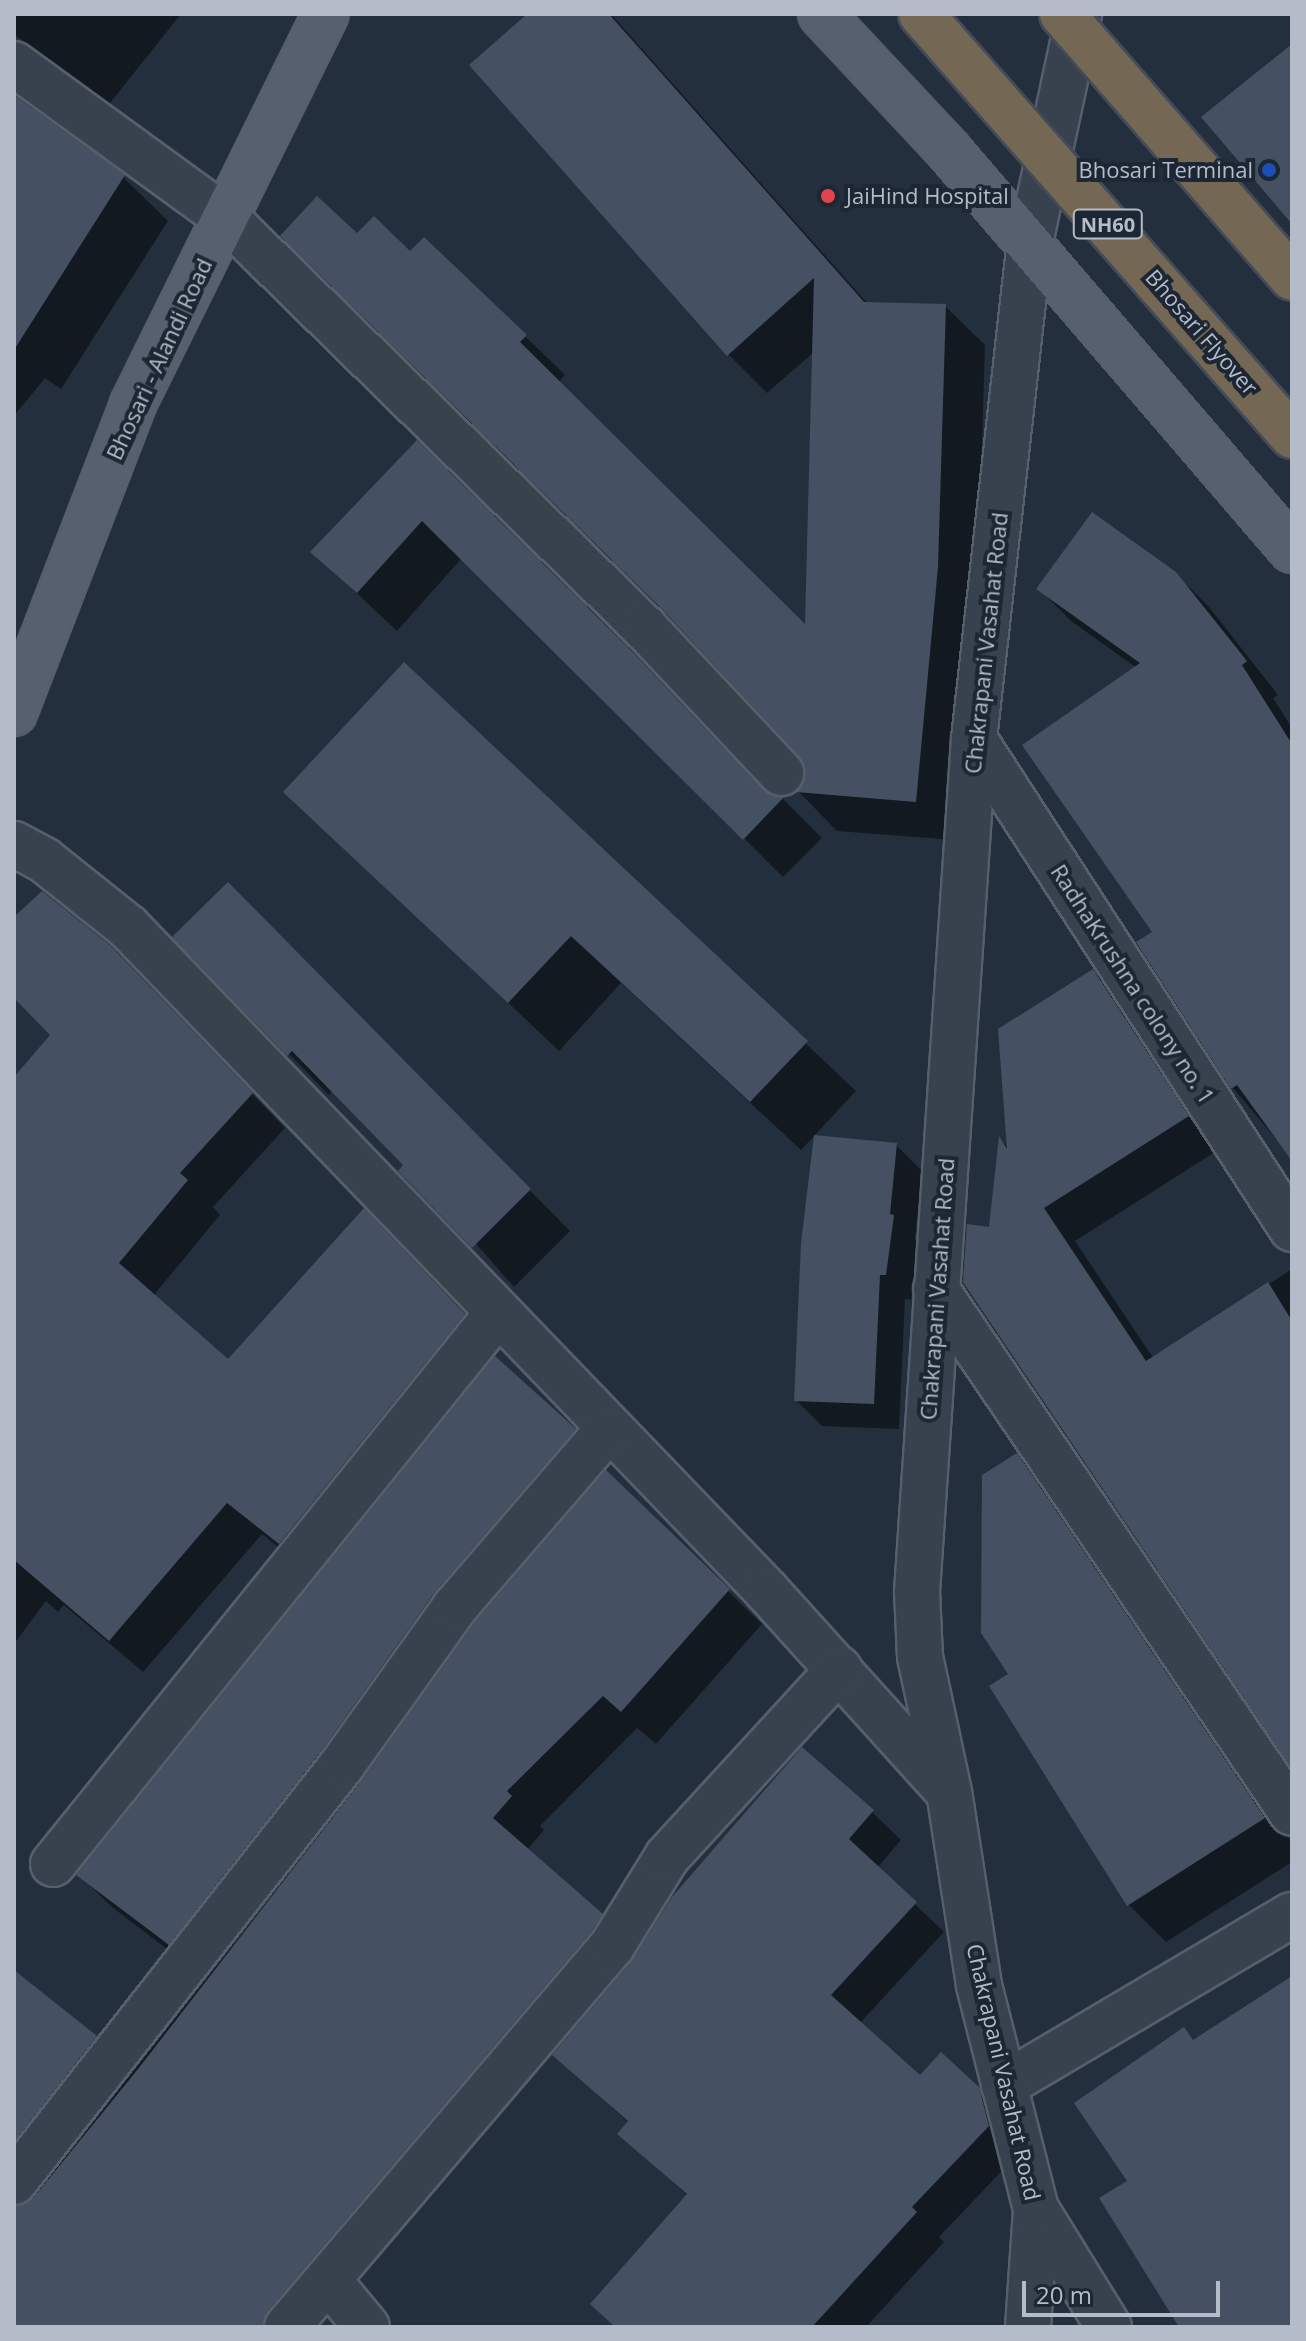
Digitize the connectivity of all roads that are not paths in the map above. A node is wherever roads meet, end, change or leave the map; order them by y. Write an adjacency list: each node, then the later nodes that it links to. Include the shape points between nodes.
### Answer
1 (326, 14): 7 (main road, Bhosari - Alandi Road)
2 (821, 14): 8 (main road)
3 (921, 14): 10 (highway, Bhosari Flyover / NH60, bridge)
4 (1062, 14): 9 (highway, bridge)
5 (1079, 14): 8 (street, Chakrapani Vasahat Road)
6 (14, 64): 7 (street)
7 (226, 218): 12 (main road, Bhosari - Alandi Road, via 133,404); 14 (street, via 645,628)
8 (1030, 243): 11 (main road); 13 (street, Chakrapani Vasahat Road)
9 (1292, 278)
10 (1292, 436)
11 (1292, 550)
12 (14, 713)
13 (974, 739): 16 (street, RadhaKrushna colony no. 1); 17 (street, Chakrapani Vasahat Road)
14 (781, 773)
15 (14, 844): 18 (street, via 44,860 128,927)
16 (1292, 1229)
17 (936, 1289): 21 (street, Chakrapani Vasahat Road, via 917,1592 920,1657); 22 (street)
18 (497, 1314): 19 (street); 23 (street)
19 (608, 1430): 20 (street); 26 (street, via 455,1607 342,1765)
20 (839, 1669): 21 (street); 28 (street, via 667,1857 612,1946)
21 (949, 1792): 25 (street, Chakrapani Vasahat Road, via 979,1985)
22 (1292, 1813)
23 (53, 1864)
24 (1292, 1915): 25 (street)
25 (1004, 2085): 27 (street, Chakrapani Vasahat Road)
26 (14, 2182)
27 (1036, 2209): 31 (street, Chakrapani Vasahat Road); 32 (street)
28 (328, 2280): 29 (street); 30 (street)
29 (287, 2327)
30 (367, 2327)
31 (1028, 2327)
32 (1109, 2327)

